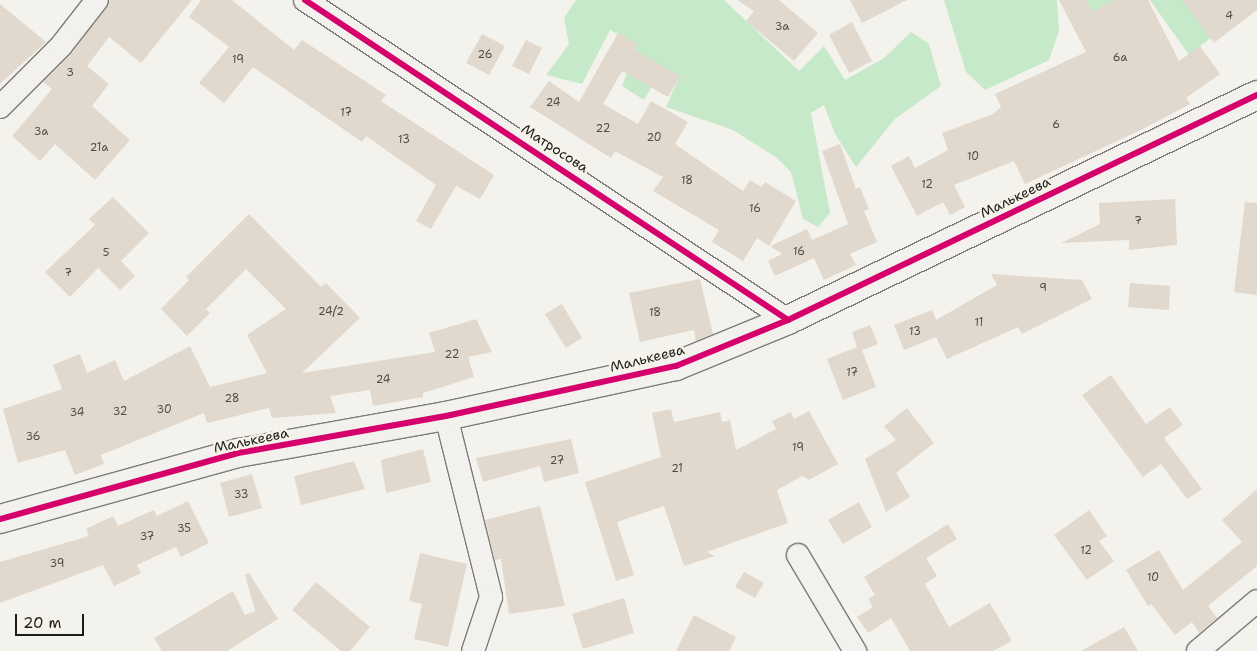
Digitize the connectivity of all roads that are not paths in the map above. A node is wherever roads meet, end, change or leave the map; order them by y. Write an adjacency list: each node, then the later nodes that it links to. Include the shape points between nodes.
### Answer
1 (97, 0): 4 (street, via 61,46)
2 (305, 0): 5 (street, Матросова)
3 (1257, 95): 5 (street, Малькеева)
4 (0, 107)
5 (788, 320): 6 (street, Малькеева, via 676,366)
6 (446, 416): 7 (street, Малькеева, via 238,453); 10 (street, via 491,597)
7 (0, 519)
8 (798, 555): 11 (street)
9 (1257, 601): 12 (street)
10 (473, 651)
11 (855, 651)
12 (1198, 651)

